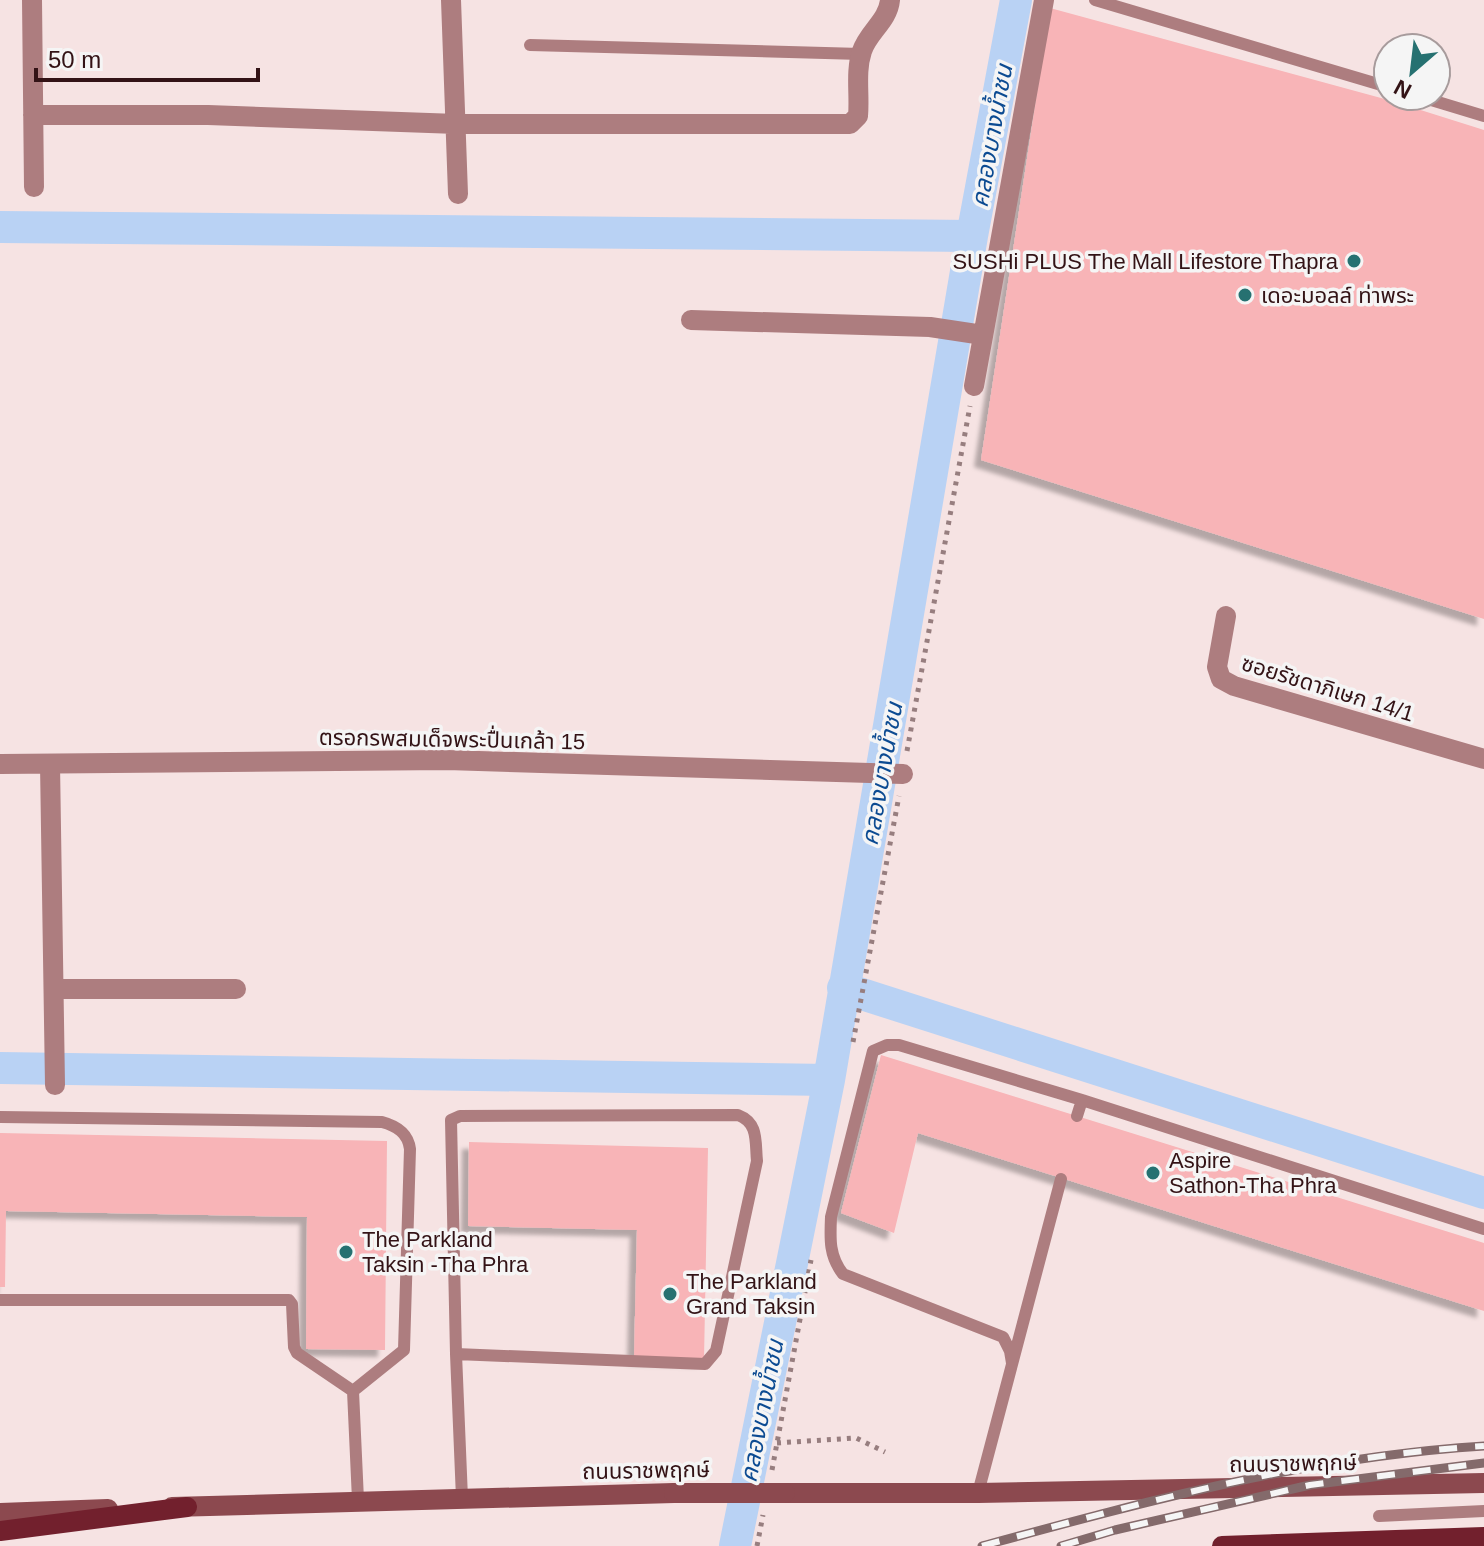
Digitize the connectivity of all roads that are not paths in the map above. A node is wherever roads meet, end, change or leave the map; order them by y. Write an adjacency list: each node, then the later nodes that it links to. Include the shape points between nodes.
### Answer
1 (32, 0): 10 (street)
2 (451, 0): 12 (street)
3 (890, 0): 7 (street)
4 (1044, 0): 16 (street)
5 (1095, 0): 8 (lane)
6 (530, 45): 7 (lane)
7 (861, 54): 12 (street, via 858,116 850,124)
8 (1372, 82)
9 (1452, 106): 11 (lane)
10 (33, 115): 12 (street); 13 (street)
11 (1484, 116)
12 (457, 124): 14 (street)
13 (34, 187)
14 (458, 194)
15 (691, 320): 16 (street)
16 (980, 335): 17 (street)
17 (974, 386)
18 (1226, 616): 19 (street, ซอยรัชดาภิเษก 14/1, via 1217,667 1221,679)
19 (1484, 759)
20 (0, 764): 21 (street, ตรอกรพสมเด็จพระปื่นเกล้า 15)
21 (50, 764): 22 (street, ตรอกรพสมเด็จพระปื่นเกล้า 15, via 447,760); 23 (street)
22 (902, 774)
23 (54, 989): 24 (street); 25 (street)
24 (236, 989)
25 (55, 1085)
26 (1082, 1100): 27 (lane); 30 (lane); 33 (lane, via 899,1045 873,1051 831,1217 834,1259 843,1274 1003,1337)
27 (1077, 1116)
28 (0, 1117): 34 (lane, via 382,1122 397,1127 410,1149 405,1345 402,1354)
29 (1061, 1179): 33 (lane)
30 (1484, 1229)
31 (0, 1300): 34 (lane, via 289,1300 297,1353)
32 (456, 1354): 32 (lane, via 449,1130 453,1118 738,1115 750,1121 757,1161 716,1351 705,1364); 37 (lane)
33 (1012, 1363): 36 (lane)
34 (353, 1391): 38 (lane)
35 (1484, 1483): 36 (main road, ถนนราชพฤกษ์)
36 (978, 1493): 37 (main road, ถนนราชพฤกษ์, bridge)
37 (462, 1498): 38 (main road, ถนนราชพฤกษ์)
38 (358, 1500): 39 (main road, ถนนราชพฤกษ์)
39 (187, 1507): 41 (main road, ถนนราชพฤกษ์); 43 (main road)
40 (1484, 1511): 42 (lane)
41 (0, 1513)
42 (1379, 1516)
43 (0, 1531)
44 (1484, 1537): 45 (main road)
45 (1222, 1546)

